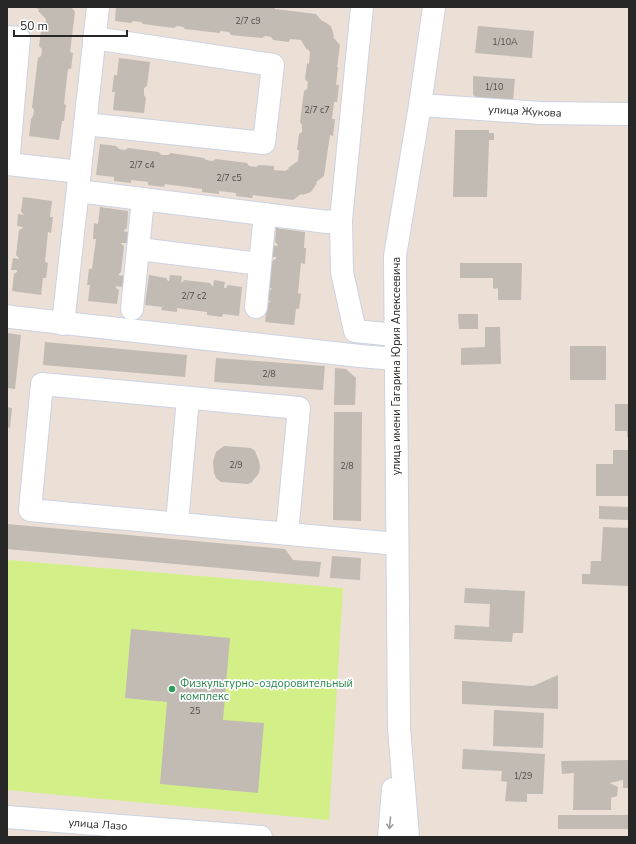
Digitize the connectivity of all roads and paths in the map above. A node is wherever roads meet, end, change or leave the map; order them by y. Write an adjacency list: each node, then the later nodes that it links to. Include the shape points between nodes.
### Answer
1 (98, 7): 5 (street)
2 (362, 7): 14 (street)
3 (434, 7): 7 (street, улица имени Гагарина Юрия Алексеевича)
4 (7, 37): 6 (street, via 20,38)
5 (94, 38): 9 (street); 9 (street, via 273,65 264,143)
6 (11, 97): 10 (street)
7 (420, 105): 8 (street, улица Жукова, via 541,113); 21 (street, улица имени Гагарина Юрия Алексеевича, via 395,256)
8 (629, 114)
9 (85, 124): 11 (street)
10 (8, 171): 11 (street)
11 (79, 182): 12 (street); 20 (street)
12 (144, 199): 13 (street); 15 (street)
13 (265, 214): 14 (street, via 327,222); 16 (street)
14 (340, 220): 21 (street, via 342,272 355,331)
15 (138, 249): 16 (street); 18 (street)
16 (260, 264): 17 (street)
17 (256, 307)
18 (132, 309)
19 (7, 316): 20 (street)
20 (64, 324): 22 (street)
21 (395, 335): 22 (street, улица имени Гагарина Юрия Алексеевича)
22 (395, 359): 26 (street, улица имени Гагарина Юрия Алексеевича)
23 (188, 398): 24 (street); 24 (street, via 42,384 30,510); 25 (street, via 299,408)
24 (177, 523): 25 (street)
25 (287, 534): 26 (street)
26 (397, 544): 27 (street, улица имени Гагарина Юрия Алексеевича)
27 (399, 728): 30 (street, улица имени Гагарина Юрия Алексеевича, one-way to 30); 31 (street, улица имени Гагарина Юрия Алексеевича)
28 (7, 821): 29 (street, улица Лазо)
29 (261, 837)
30 (389, 837)
31 (408, 837)

